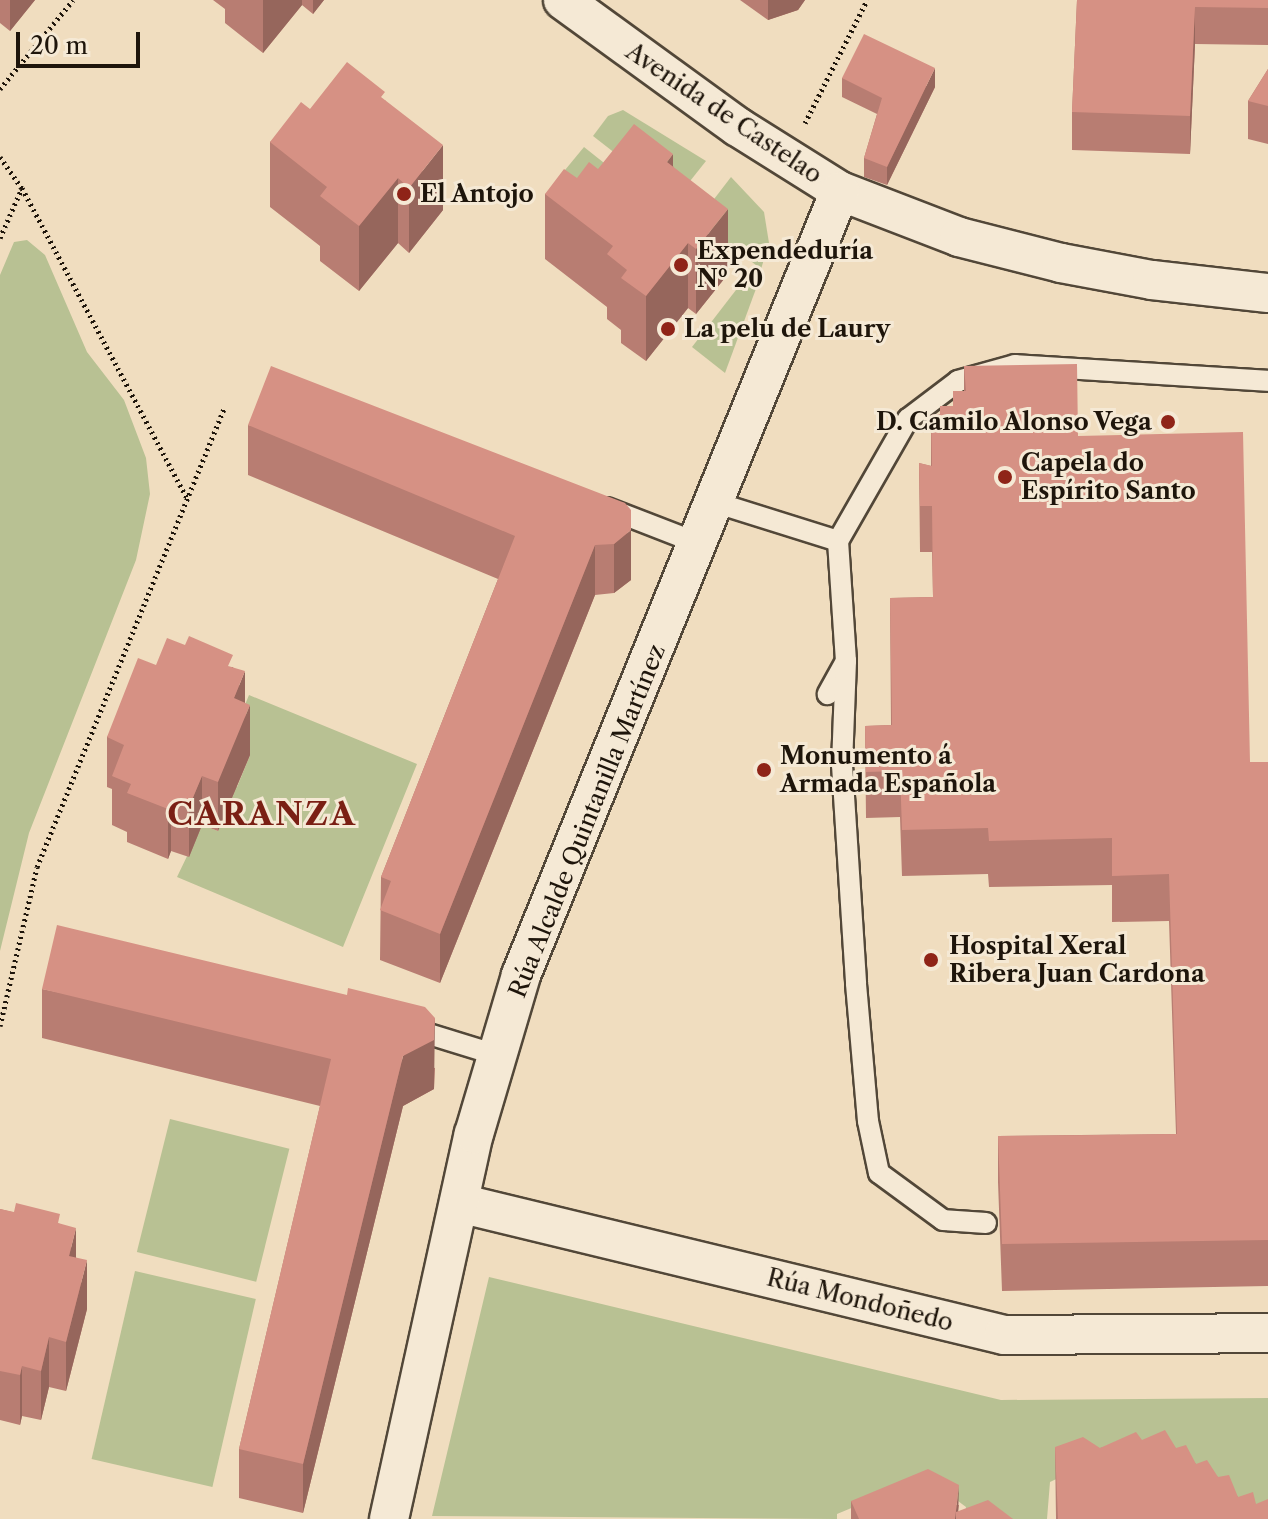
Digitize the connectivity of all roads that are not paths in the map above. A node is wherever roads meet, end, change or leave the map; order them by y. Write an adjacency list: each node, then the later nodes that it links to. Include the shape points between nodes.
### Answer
1 (563, 0): 2 (street, Avenida de Castelao, via 785,159)
2 (840, 191): 3 (street, Avenida de Castelao, via 959,237 1061,263); 6 (street, Rúa Alcalde Quintanilla Martínez)
3 (1268, 293)
4 (1268, 381): 7 (lane, via 1015,365 958,381 908,419)
5 (582, 498): 8 (lane)
6 (717, 503): 7 (lane); 8 (street, Rúa Alcalde Quintanilla Martínez)
7 (838, 541): 9 (lane)
8 (700, 544): 12 (street, Rúa Alcalde Quintanilla Martínez, via 521,975)
9 (846, 661): 10 (lane); 14 (lane, via 842,765 856,984 868,1121 879,1173 943,1220)
10 (828, 694)
11 (381, 1020): 12 (lane)
12 (497, 1055): 13 (street, Rúa Alcalde Quintanilla Martínez)
13 (459, 1203): 15 (street, Rúa Mondoñedo, via 1004,1335); 16 (street, Rúa Alcalde Quintanilla Martínez)
14 (986, 1223)
15 (1268, 1333)
16 (389, 1519)

